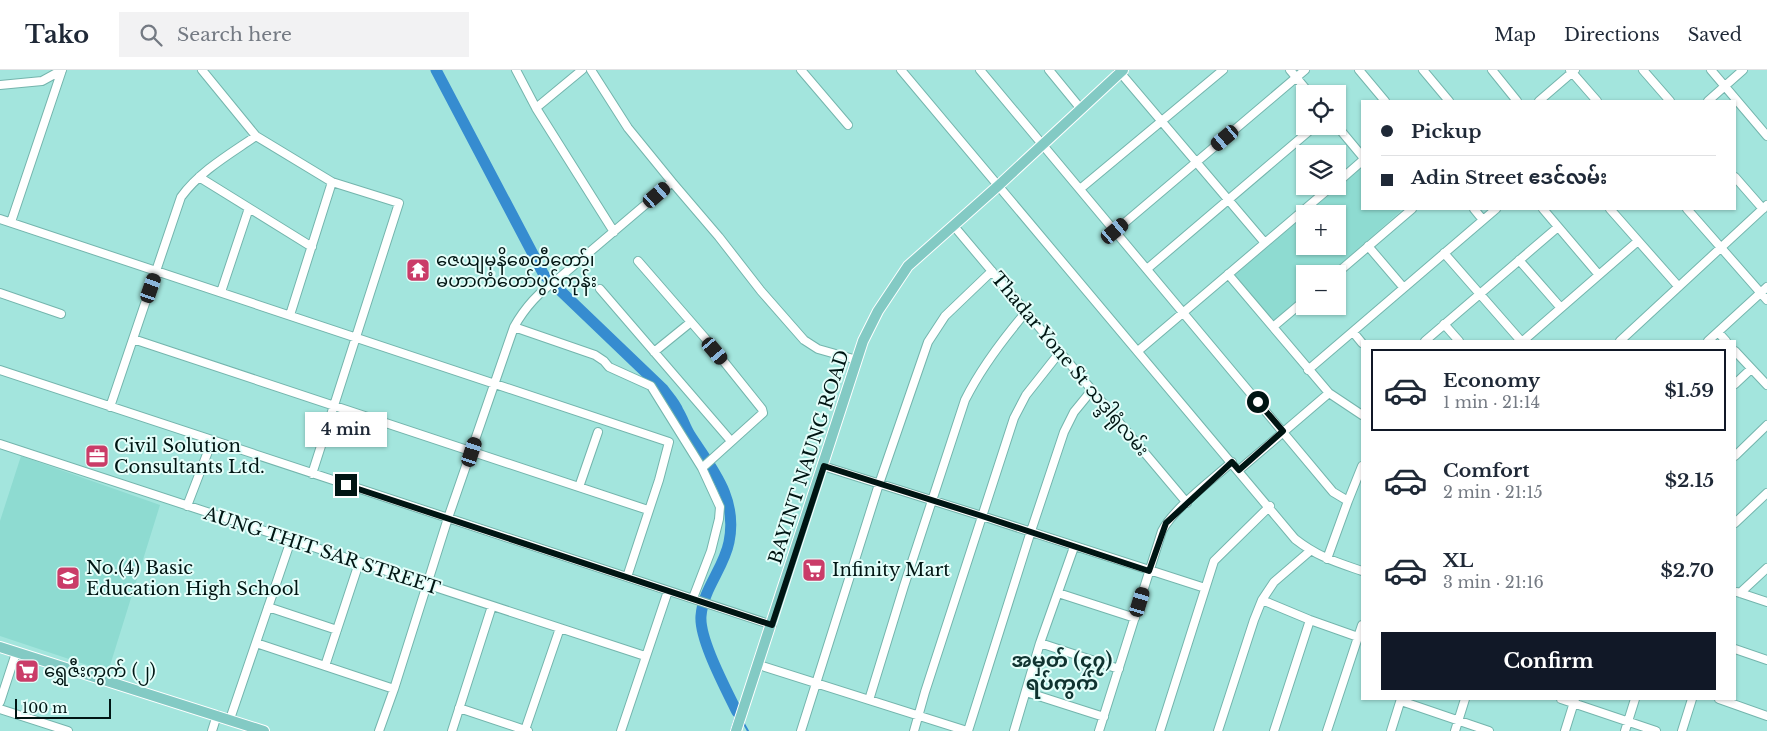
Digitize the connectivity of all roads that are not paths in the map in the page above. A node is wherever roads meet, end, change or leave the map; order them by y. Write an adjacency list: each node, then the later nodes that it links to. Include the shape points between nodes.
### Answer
1 (62, 70): 22 (street, via 42,82); 63 (street)
2 (202, 70): 38 (street)
3 (516, 70): 32 (street)
4 (582, 70): 32 (street)
5 (590, 70): 48 (street, via 628,128)
6 (801, 70): 35 (street)
7 (901, 70): 49 (street)
8 (980, 70): 40 (street)
9 (1049, 70): 33 (street)
10 (1223, 70): 34 (street)
11 (1290, 70): 21 (street)
12 (1305, 70): 21 (street)
13 (1358, 70): 25 (street)
14 (1423, 70): 26 (street)
15 (1492, 70): 27 (street)
16 (1643, 70): 30 (street)
17 (1712, 70): 24 (street)
18 (1743, 70): 24 (street)
19 (1120, 71): 33 (main road, BAYINT NAUNG ROAD); 34 (street)
20 (1573, 71): 28 (street); 29 (street)
21 (1296, 78): 23 (street); 42 (street)
22 (0, 85)
23 (1302, 85)
24 (1725, 86): 31 (street); 39 (street)
25 (1384, 100)
26 (1448, 100)
27 (1516, 100)
28 (1539, 100)
29 (1595, 100)
30 (1669, 100)
31 (1709, 100)
32 (536, 108): 67 (street)
33 (1081, 109): 40 (main road, BAYINT NAUNG ROAD)
34 (1161, 121): 42 (street); 50 (street)
35 (848, 125)
36 (1304, 135): 52 (street)
37 (1344, 135): 41 (street)
38 (256, 136): 45 (street); 47 (street)
39 (1767, 136)
40 (1043, 145): 49 (main road, BAYINT NAUNG ROAD); 50 (street)
41 (1361, 155)
42 (1196, 162): 52 (street); 66 (street)
43 (1361, 162): 44 (street)
44 (1346, 175)
45 (199, 176): 54 (street); 78 (street, via 181,197)
46 (1736, 178): 53 (street)
47 (332, 182): 70 (street); 103 (street, via 398,203)
48 (672, 182): 67 (street); 117 (street, via 804,340 818,349)
49 (998, 186): 64 (main road, BAYINT NAUNG ROAD); 113 (street)
50 (1080, 189): 66 (street)
51 (1321, 195): 69 (street)
52 (1228, 200): 69 (street); 77 (street)
53 (1765, 207): 72 (street)
54 (249, 208): 70 (street); 86 (street)
55 (1409, 210): 71 (street)
56 (1475, 210): 62 (street)
57 (1495, 210): 62 (street)
58 (1544, 210): 65 (street)
59 (1611, 210): 68 (street)
60 (1688, 210): 72 (street)
61 (0, 219): 63 (street)
62 (1483, 220): 73 (street)
63 (11, 222): 78 (street)
64 (953, 225): 79 (street, Thadar Yone St သဒ္ဒါရုံလမ်း); 117 (main road, BAYINT NAUNG ROAD, via 908,266 878,311)
65 (1558, 226): 74 (street); 81 (street)
66 (1115, 231): 77 (street)
67 (614, 232): 99 (street, via 543,289)
68 (1638, 241): 81 (street); 82 (street)
69 (1265, 243): 80 (street)
70 (312, 246): 96 (street)
71 (1368, 246): 76 (street); 83 (street)
72 (1720, 248): 82 (street); 88 (street)
73 (1444, 252): 83 (street); 89 (street)
74 (1519, 260): 89 (street); 92 (street)
75 (638, 261): 97 (street)
76 (1346, 265)
77 (1147, 269): 94 (street)
78 (157, 271): 86 (street); 104 (street)
79 (992, 271): 93 (street, Thadar Yone St သဒ္ဒါရုံလမ်း); 143 (street, via 945,316 928,342)
80 (1228, 274): 94 (street); 100 (street)
81 (1600, 275): 92 (street)
82 (1678, 286): 109 (street)
83 (1404, 287): 101 (street)
84 (1767, 287): 88 (street)
85 (600, 289): 114 (street)
86 (221, 292): 96 (street)
87 (0, 293): 95 (street)
88 (1760, 293): 90 (street); 102 (street)
89 (1480, 294): 98 (street); 107 (street)
90 (1767, 300)
91 (1296, 308): 100 (street)
92 (1561, 308): 108 (street)
93 (1026, 312): 115 (street, Thadar Yone St သဒ္ဒါရုံလမ်း); 146 (street, via 975,380 965,400)
94 (1183, 312): 113 (street); 130 (street)
95 (61, 314)
96 (290, 315): 103 (street)
97 (690, 322): 114 (street); 133 (street, via 762,409 763,413)
98 (1444, 324): 105 (street); 106 (street)
99 (514, 327): 122 (street); 138 (street, via 595,355 609,367 651,386)
100 (1273, 327): 120 (street)
101 (1352, 332): 112 (street); 120 (street)
102 (1718, 332): 110 (street); 111 (street)
103 (356, 338): 122 (street); 126 (street)
104 (133, 340): 126 (street); 127 (street)
105 (1426, 340)
106 (1457, 340)
107 (1521, 340)
108 (1523, 340)
109 (1621, 340)
110 (1709, 340)
111 (1725, 340)
112 (1361, 342)
113 (1138, 351): 137 (street)
114 (654, 352): 133 (street)
115 (1060, 352): 124 (street, Thadar Yone St သဒ္ဒါရုံလမ်း); 152 (street, via 1026,395 1014,418)
116 (1736, 352): 118 (street)
117 (857, 360): 139 (main road, BAYINT NAUNG ROAD)
118 (1751, 369): 121 (street); 123 (street)
119 (0, 370): 127 (street)
120 (1308, 370): 125 (street)
121 (1736, 383)
122 (494, 385): 135 (street); 151 (street, via 670,442)
123 (1767, 385)
124 (1092, 390): 148 (street, Thadar Yone St သဒ္ဒါရုံလမ်း); 155 (street, via 1074,412 1064,432)
125 (1329, 393): 128 (street); 130 (street)
126 (333, 406): 135 (street); 142 (street)
127 (110, 407): 132 (street)
128 (1361, 414)
129 (1767, 425): 136 (street)
130 (1283, 431): 141 (street); 147 (street, via 1333,492)
131 (598, 432): 144 (street)
132 (212, 441): 142 (street); 149 (street)
133 (730, 442): 138 (street)
134 (0, 444): 149 (street, AUNG THIT SAR STREET)
135 (472, 452): 144 (street); 153 (street)
136 (1736, 455)
137 (1232, 462): 141 (street); 148 (street)
138 (705, 466): 170 (street, via 720,507 720,519)
139 (824, 466): 143 (street); 177 (main road, BAYINT NAUNG ROAD)
140 (1361, 468): 147 (street)
141 (1239, 470): 150 (street)
142 (312, 474): 153 (street)
143 (879, 484): 146 (street); 192 (street)
144 (579, 487): 151 (street)
145 (1767, 492): 154 (street)
146 (931, 501): 152 (street); 195 (street)
147 (1348, 501): 159 (street)
148 (1187, 502): 162 (street, via 1166,523)
149 (188, 506): 156 (street, AUNG THIT SAR STREET)
150 (1270, 506): 158 (street); 166 (street, via 1214,561)
151 (648, 510): 164 (street)
152 (982, 516): 155 (street); 205 (street)
153 (448, 518): 164 (street); 165 (street)
154 (1736, 522)
155 (1031, 531): 157 (street); 222 (street)
156 (291, 540): 160 (street, AUNG THIT SAR STREET); 174 (street)
157 (1074, 547): 162 (street); 169 (street)
158 (1310, 551): 159 (street); 171 (street, via 1274,582)
159 (1327, 559): 163 (street)
160 (359, 562): 165 (street, AUNG THIT SAR STREET); 180 (street)
161 (1767, 568): 168 (street)
162 (1149, 571): 166 (street); 175 (street)
163 (1361, 571)
164 (627, 577): 167 (street)
165 (426, 585): 173 (street, AUNG THIT SAR STREET); 193 (street)
166 (1205, 588): 225 (street)
167 (668, 591): 170 (street); 187 (street)
168 (1738, 592): 172 (street)
169 (1058, 593): 175 (street); 183 (street)
170 (697, 599): 177 (street)
171 (1262, 600): 176 (street); 226 (street)
172 (1767, 602)
173 (492, 606): 178 (street, AUNG THIT SAR STREET); 203 (street)
174 (268, 607): 180 (street); 182 (street)
175 (1135, 618): 191 (street)
176 (1310, 620): 181 (street); 227 (street)
177 (772, 625): 189 (main road, BAYINT NAUNG ROAD)
178 (560, 628): 187 (street, AUNG THIT SAR STREET); 213 (street)
179 (1361, 628): 181 (street)
180 (337, 630): 190 (street)
181 (1358, 637): 228 (street)
182 (256, 643): 190 (street); 209 (street)
183 (1040, 643): 191 (street); 194 (street)
184 (0, 647): 186 (main road)
185 (1736, 649): 188 (street)
186 (16, 653): 202 (street); 206 (main road)
187 (645, 656): 219 (street)
188 (1767, 660)
189 (759, 664): 192 (street); 212 (main road, BAYINT NAUNG ROAD)
190 (325, 666): 193 (street)
191 (1119, 669): 208 (street)
192 (817, 683): 195 (street); 220 (street)
193 (394, 689): 217 (street)
194 (1026, 692): 208 (street); 223 (street)
195 (869, 700): 205 (street)
196 (1401, 700): 210 (street); 229 (street)
197 (1465, 700): 210 (street)
198 (1636, 700): 211 (street)
199 (1692, 700): 235 (street)
200 (1721, 700): 207 (street)
201 (1575, 701): 211 (street); 232 (street)
202 (0, 702)
203 (459, 708): 213 (street); 218 (street)
204 (0, 709): 214 (street)
205 (919, 715): 221 (street); 222 (street)
206 (217, 716): 209 (main road); 215 (street)
207 (1767, 716)
208 (1104, 717): 224 (street)
209 (230, 720): 216 (main road)
210 (1458, 720): 230 (street); 231 (street)
211 (1628, 721): 233 (street); 234 (street)
212 (739, 723)
213 (527, 730)
214 (68, 731)
215 (212, 731)
216 (264, 731)
217 (379, 731)
218 (452, 731)
219 (621, 731)
220 (801, 731)
221 (914, 731)
222 (967, 731)
223 (1014, 731)
224 (1099, 731)
225 (1160, 731)
226 (1218, 731)
227 (1274, 731)
228 (1327, 731)
229 (1391, 731)
230 (1455, 731)
231 (1489, 731)
232 (1565, 731)
233 (1625, 731)
234 (1656, 731)
235 (1682, 731)

